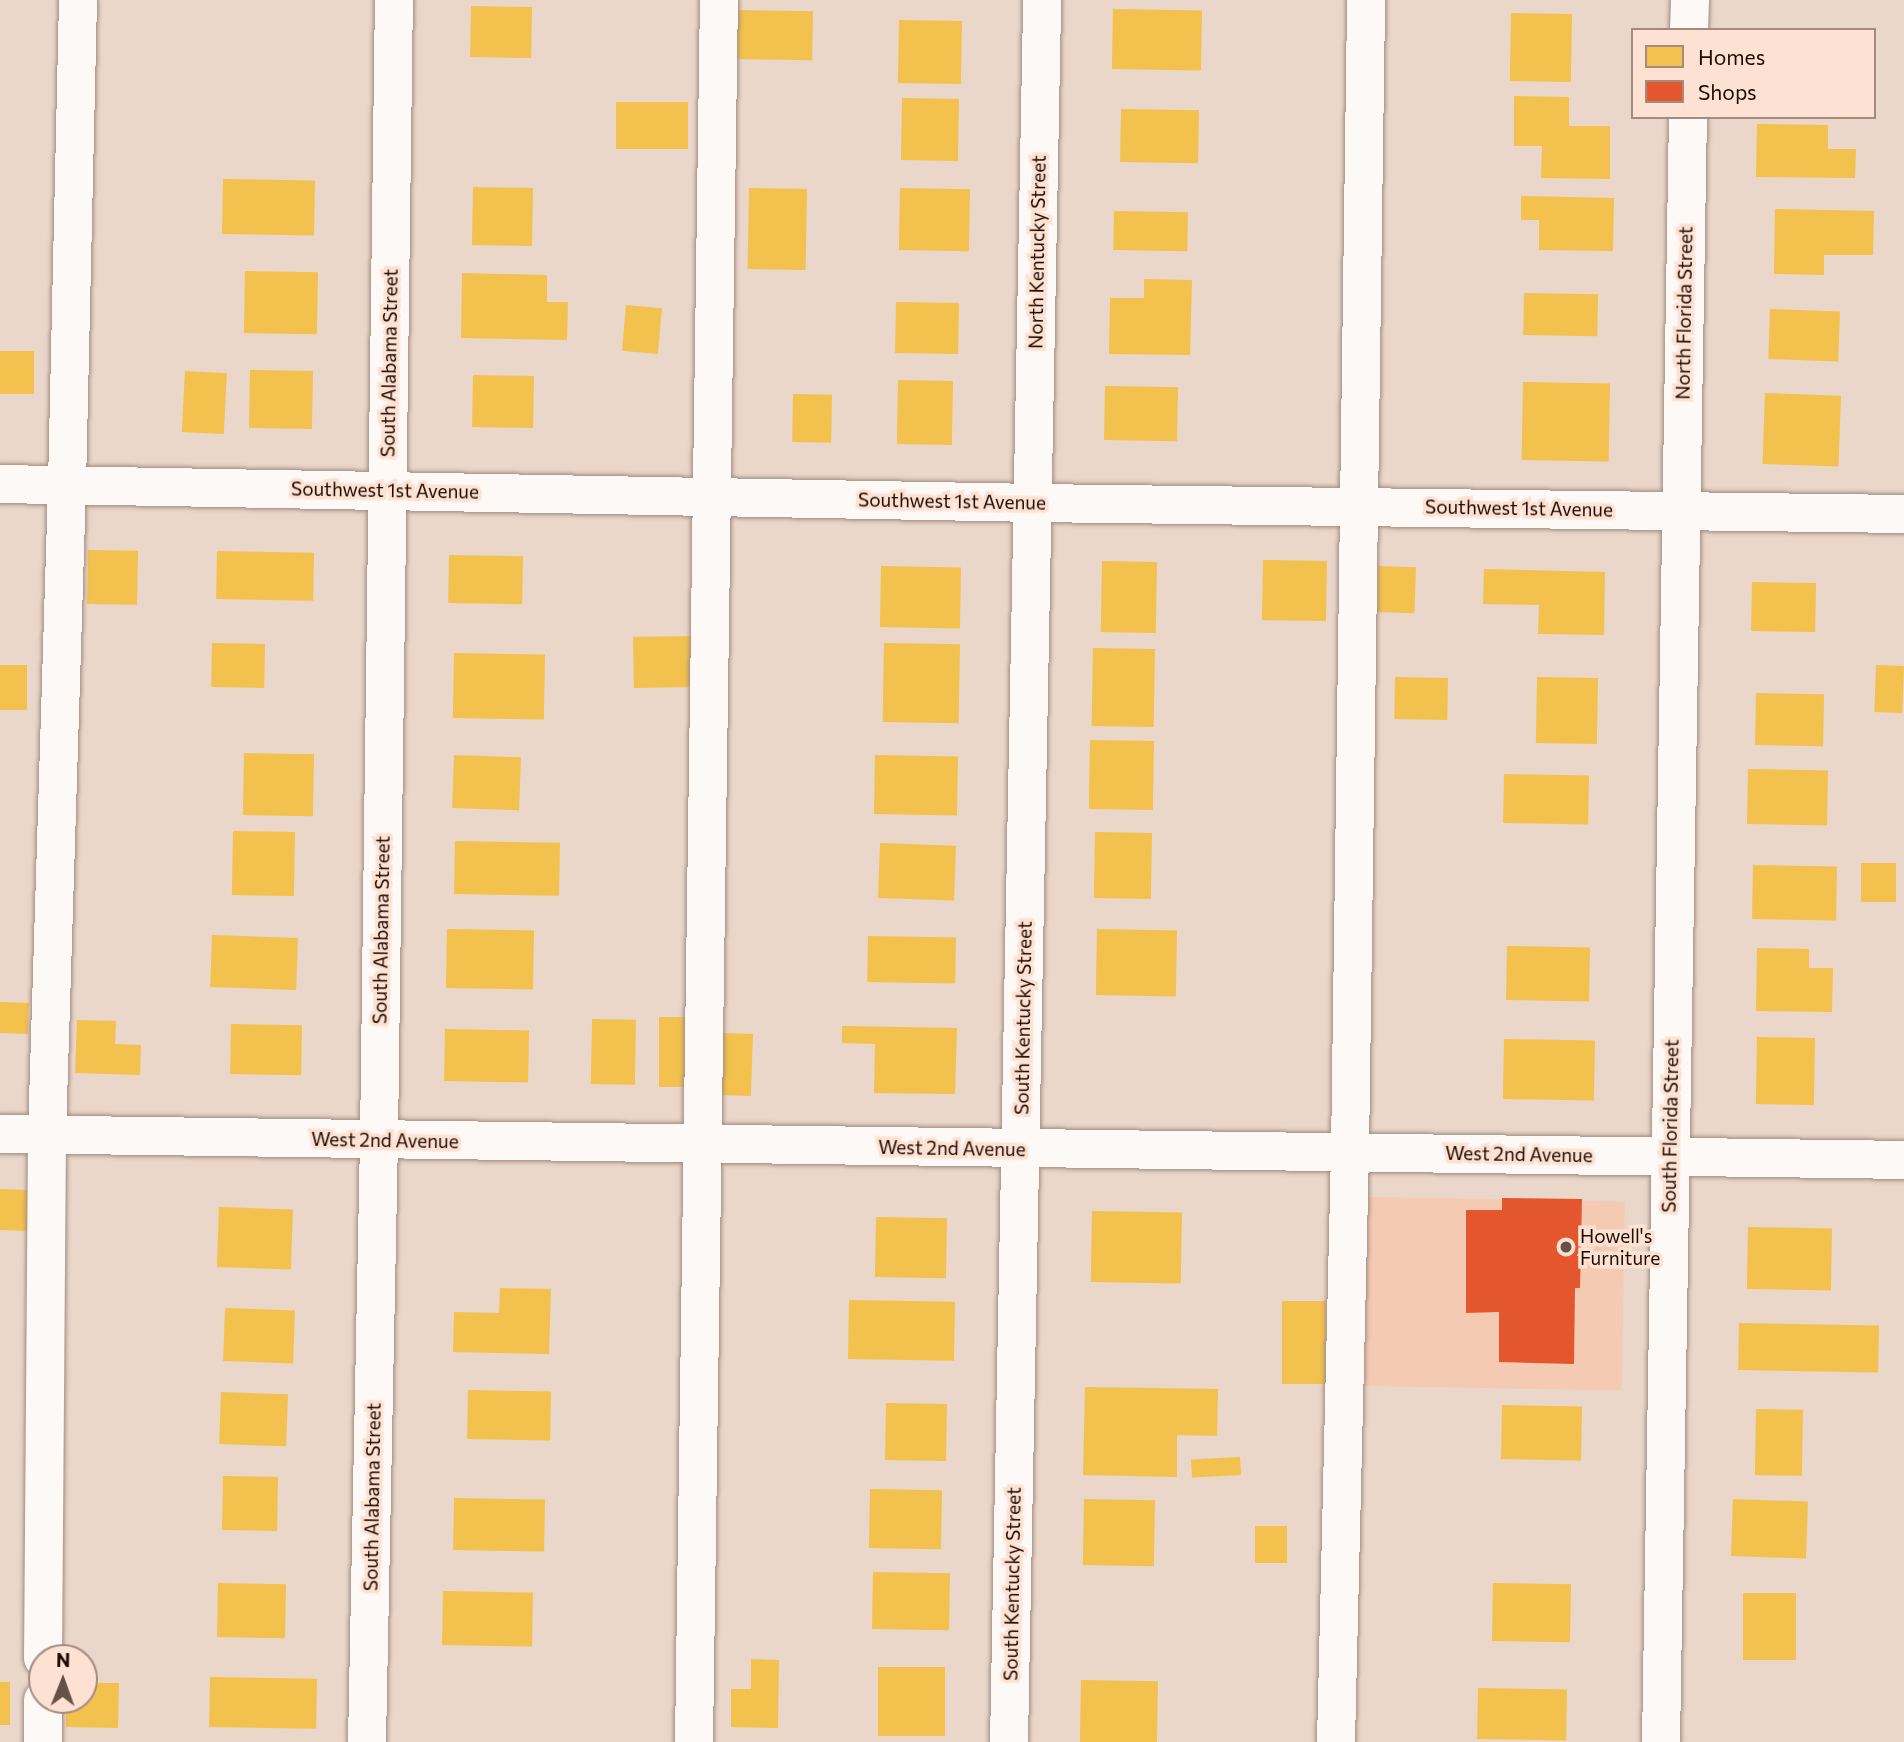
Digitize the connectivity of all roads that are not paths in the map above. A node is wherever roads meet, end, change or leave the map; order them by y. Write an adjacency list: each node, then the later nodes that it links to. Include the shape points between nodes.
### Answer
1 (78, 0): 10 (street)
2 (394, 0): 11 (street, South Alabama Street)
3 (719, 0): 12 (street)
4 (1042, 0): 13 (street, North Kentucky Street)
5 (1366, 0): 14 (street)
6 (1690, 0): 7 (street)
7 (1689, 28)
8 (1688, 119): 15 (street, North Florida Street)
9 (0, 484): 10 (street, Southwest 1st Avenue)
10 (67, 485): 11 (street, Southwest 1st Avenue); 18 (street)
11 (387, 489): 12 (street, Southwest 1st Avenue); 19 (street, South Alabama Street)
12 (712, 496): 13 (street, Southwest 1st Avenue); 20 (street)
13 (1032, 503): 14 (street, Southwest 1st Avenue); 21 (street, South Kentucky Street)
14 (1361, 507): 15 (street, Southwest 1st Avenue); 22 (street)
15 (1681, 510): 16 (street, Southwest 1st Avenue); 23 (street, South Florida Street)
16 (1904, 514)
17 (0, 1134): 18 (street, West 2nd Avenue)
18 (47, 1134): 19 (street, West 2nd Avenue); 25 (street)
19 (379, 1139): 20 (street, West 2nd Avenue); 28 (street, South Alabama Street)
20 (701, 1144): 21 (street, West 2nd Avenue); 29 (street)
21 (1020, 1149): 22 (street, West 2nd Avenue); 30 (street, South Kentucky Street)
22 (1350, 1152): 23 (street, West 2nd Avenue); 31 (street)
23 (1669, 1156): 24 (street, West 2nd Avenue); 32 (street, South Florida Street)
24 (1904, 1160)
25 (43, 1644)
26 (43, 1714): 27 (street)
27 (43, 1742)
28 (367, 1742)
29 (694, 1742)
30 (1009, 1742)
31 (1336, 1742)
32 (1661, 1742)

